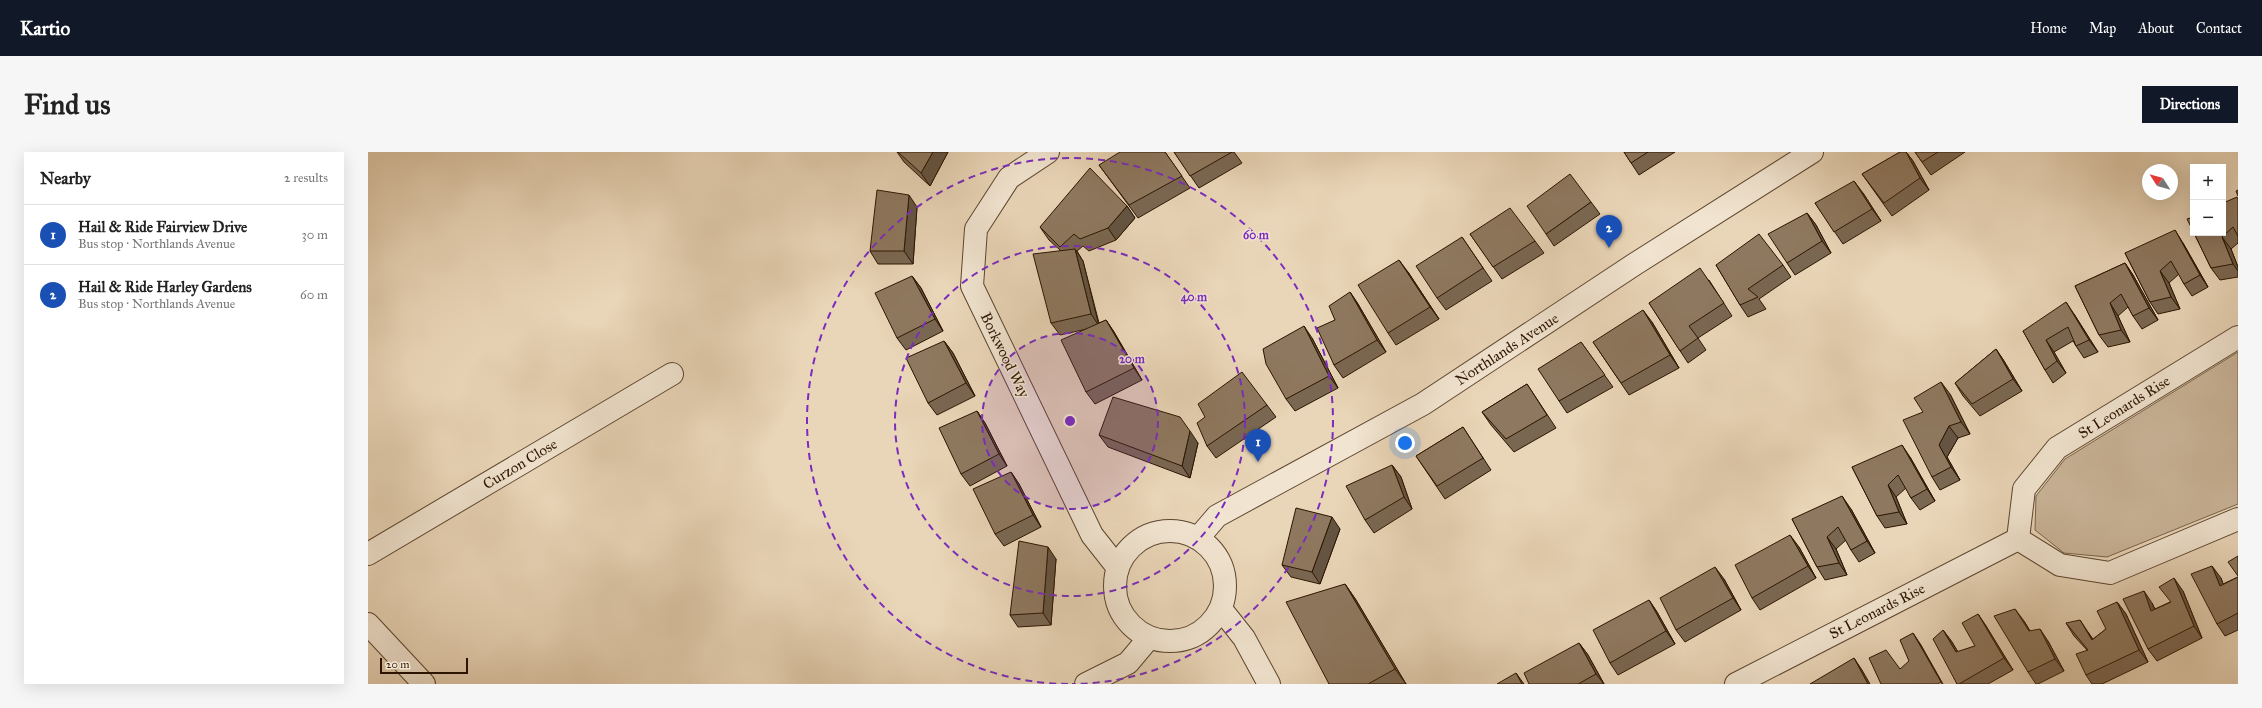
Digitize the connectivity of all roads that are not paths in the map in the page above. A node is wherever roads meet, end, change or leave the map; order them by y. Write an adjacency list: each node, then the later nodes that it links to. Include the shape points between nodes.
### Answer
1 (1048, 152): 9 (street, Borkwood Way, via 1009,178 976,229 972,286 1092,535)
2 (1812, 152): 6 (street, Northlands Avenue, via 1635,264 1423,404 1217,516)
3 (2238, 337): 7 (street, St Leonards Rise, via 2057,448 2024,489)
4 (672, 374): 8 (street, Curzon Close)
5 (2238, 519): 7 (street, via 2110,573 2060,566)
6 (1198, 536): 9 (street, via 1184,532 1160,531 1142,539 1127,551); 10 (street, via 1216,553 1224,570 1226,591)
7 (2018, 538): 16 (street, St Leonards Rise)
8 (368, 554)
9 (1118, 568): 12 (street, via 1115,593 1121,612 1132,627)
10 (1221, 609): 12 (street, via 1210,625 1194,636 1175,642); 15 (street, via 1244,638)
11 (368, 624): 13 (street)
12 (1149, 638): 14 (street, via 1128,663)
13 (424, 684)
14 (1086, 684)
15 (1269, 684)
16 (1736, 684)

